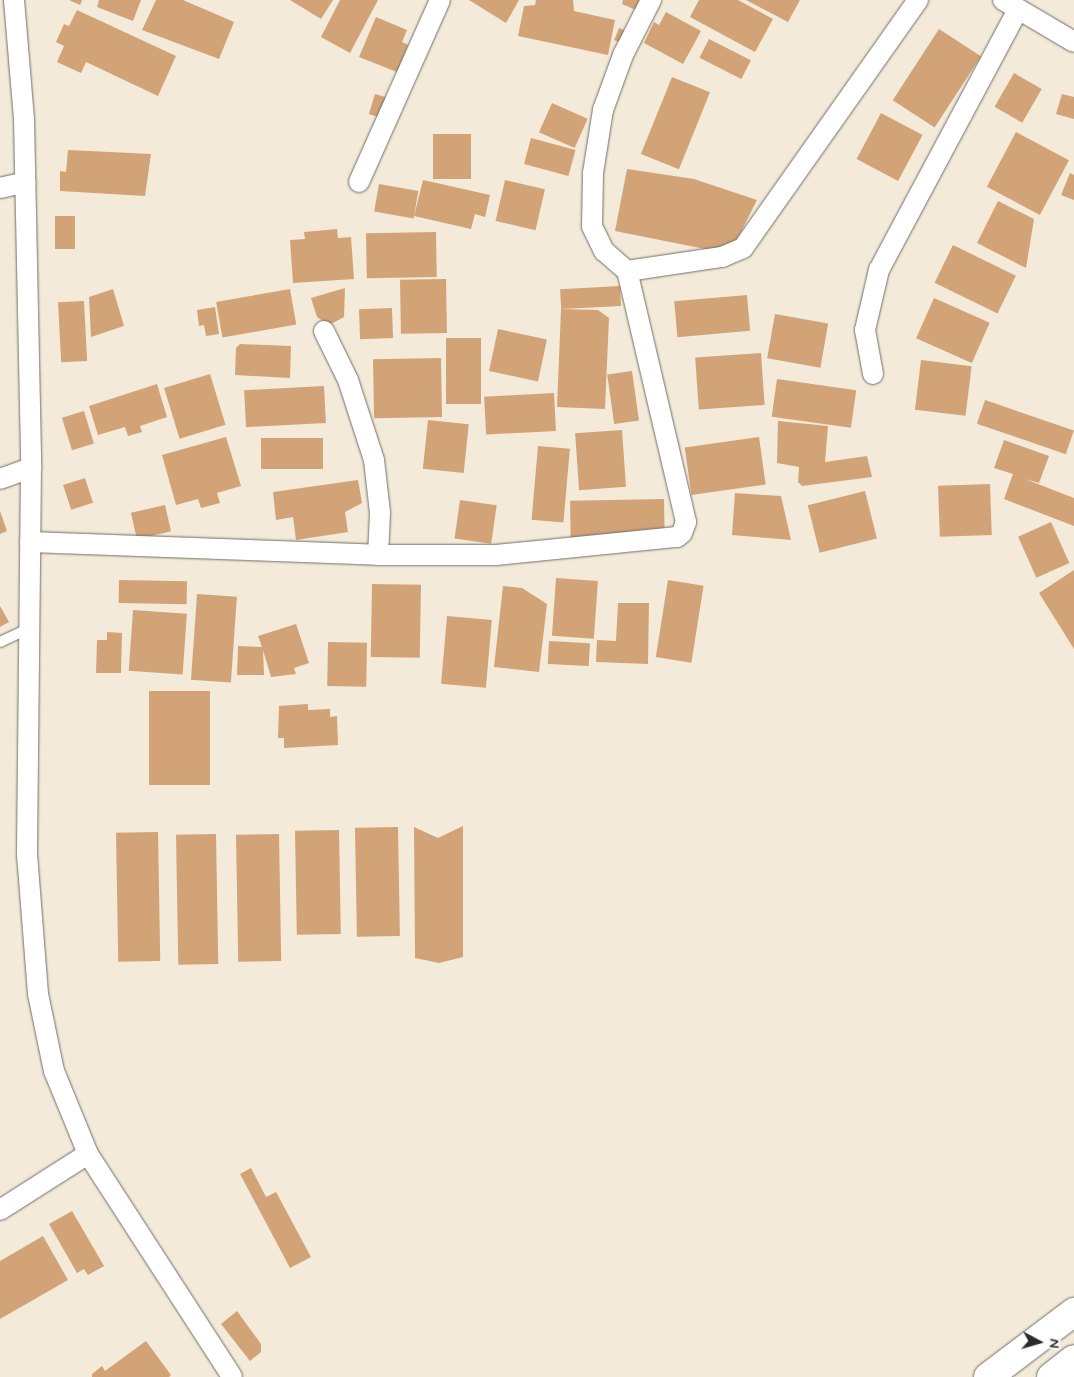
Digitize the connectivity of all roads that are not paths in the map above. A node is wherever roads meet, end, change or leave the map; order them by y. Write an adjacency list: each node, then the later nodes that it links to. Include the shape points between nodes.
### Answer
1 (14, 0): 7 (street)
2 (440, 0): 8 (street)
3 (651, 0): 10 (street, via 623,55 603,110 593,173 592,226 604,250)
4 (918, 0): 10 (street, via 743,248 722,257)
5 (1010, 5): 6 (street); 12 (street, via 879,270 864,330)
6 (1074, 42)
7 (25, 182): 9 (street); 13 (street)
8 (359, 182)
9 (0, 188)
10 (627, 271): 16 (street, via 686,522 682,533 677,537 496,555)
11 (324, 331): 16 (street, via 348,380 374,460 380,513)
12 (873, 374)
13 (30, 468): 14 (street); 15 (street)
14 (0, 479)
15 (30, 542): 16 (street); 17 (street)
16 (378, 555)
17 (28, 629): 18 (lane); 19 (street, via 27,854 38,994 54,1071)
18 (0, 642)
19 (88, 1154): 20 (street); 23 (street)
20 (0, 1210)
21 (1074, 1312): 24 (main road)
22 (1074, 1359): 25 (main road)
23 (232, 1377)
24 (988, 1377)
25 (1051, 1377)

